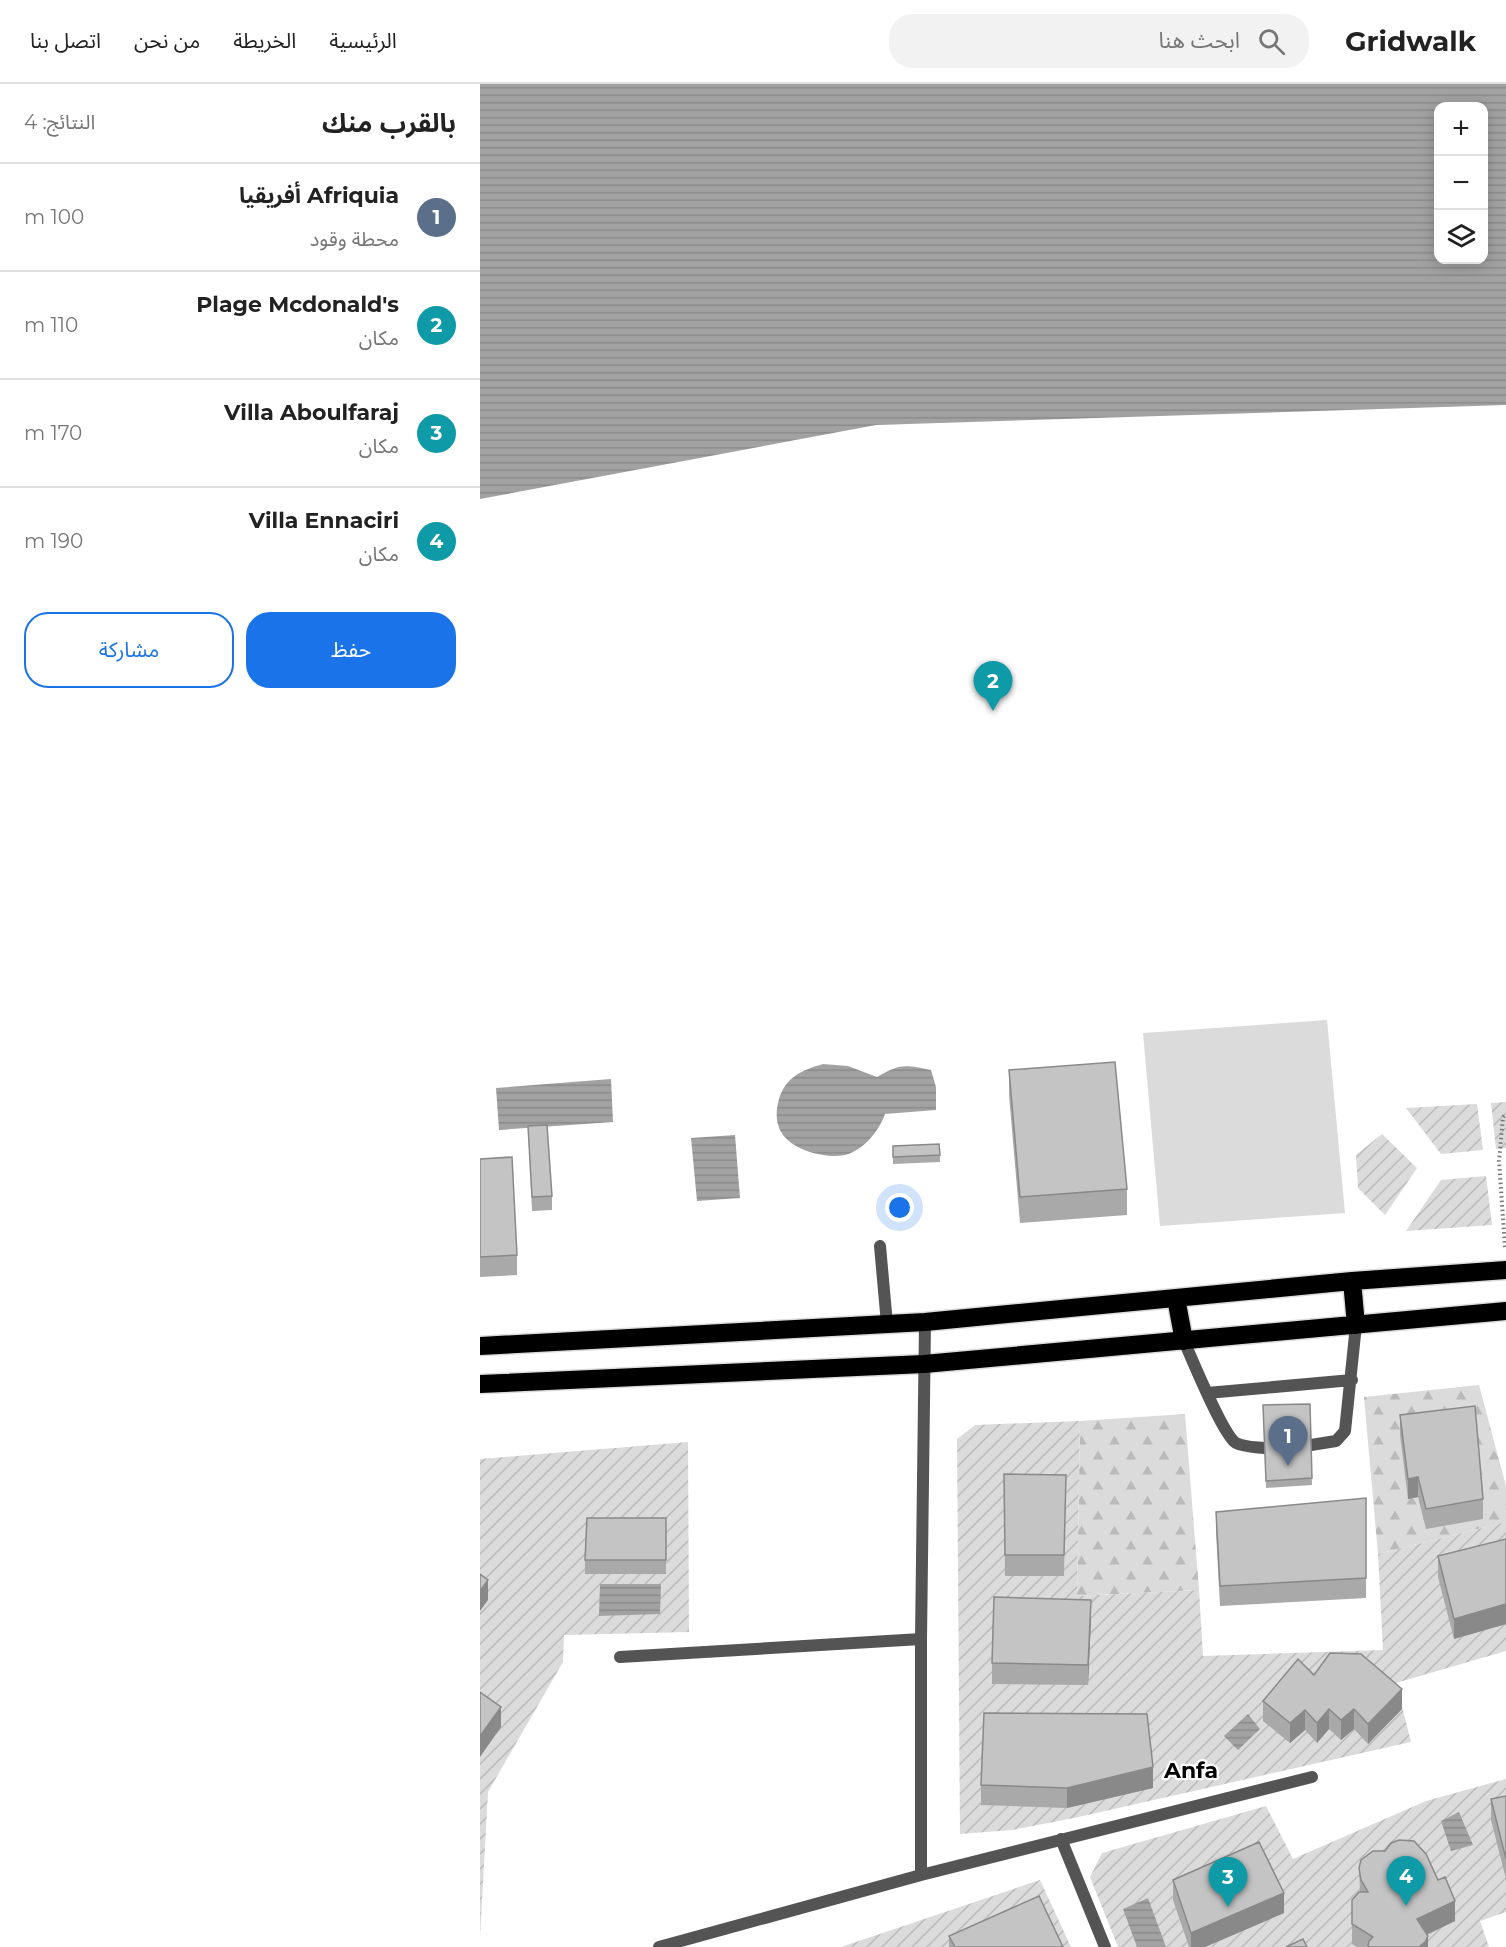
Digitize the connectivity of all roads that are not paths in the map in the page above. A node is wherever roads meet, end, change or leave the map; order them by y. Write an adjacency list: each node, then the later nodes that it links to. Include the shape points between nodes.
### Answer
1 (880, 1246): 7 (street)
2 (1506, 1271): 3 (highway)
3 (1352, 1281): 4 (highway); 8 (highway)
4 (1176, 1298): 6 (highway); 9 (highway)
5 (1506, 1311): 8 (highway)
6 (925, 1322): 7 (highway); 11 (street)
7 (887, 1324): 10 (highway)
8 (1356, 1325): 9 (highway); 12 (street)
9 (1185, 1341): 11 (highway); 14 (street)
10 (480, 1346)
11 (924, 1364): 13 (highway); 17 (street)
12 (1352, 1380): 14 (street); 15 (street, via 1345,1431 1336,1441)
13 (480, 1384)
14 (1207, 1393): 16 (street, via 1235,1442)
15 (1311, 1445)
16 (1264, 1448)
17 (921, 1639): 18 (street); 21 (street)
18 (620, 1657)
19 (1312, 1777): 20 (street)
20 (1061, 1839): 21 (street); 23 (street)
21 (921, 1875): 22 (street)
22 (659, 1947)
23 (1105, 1947)

